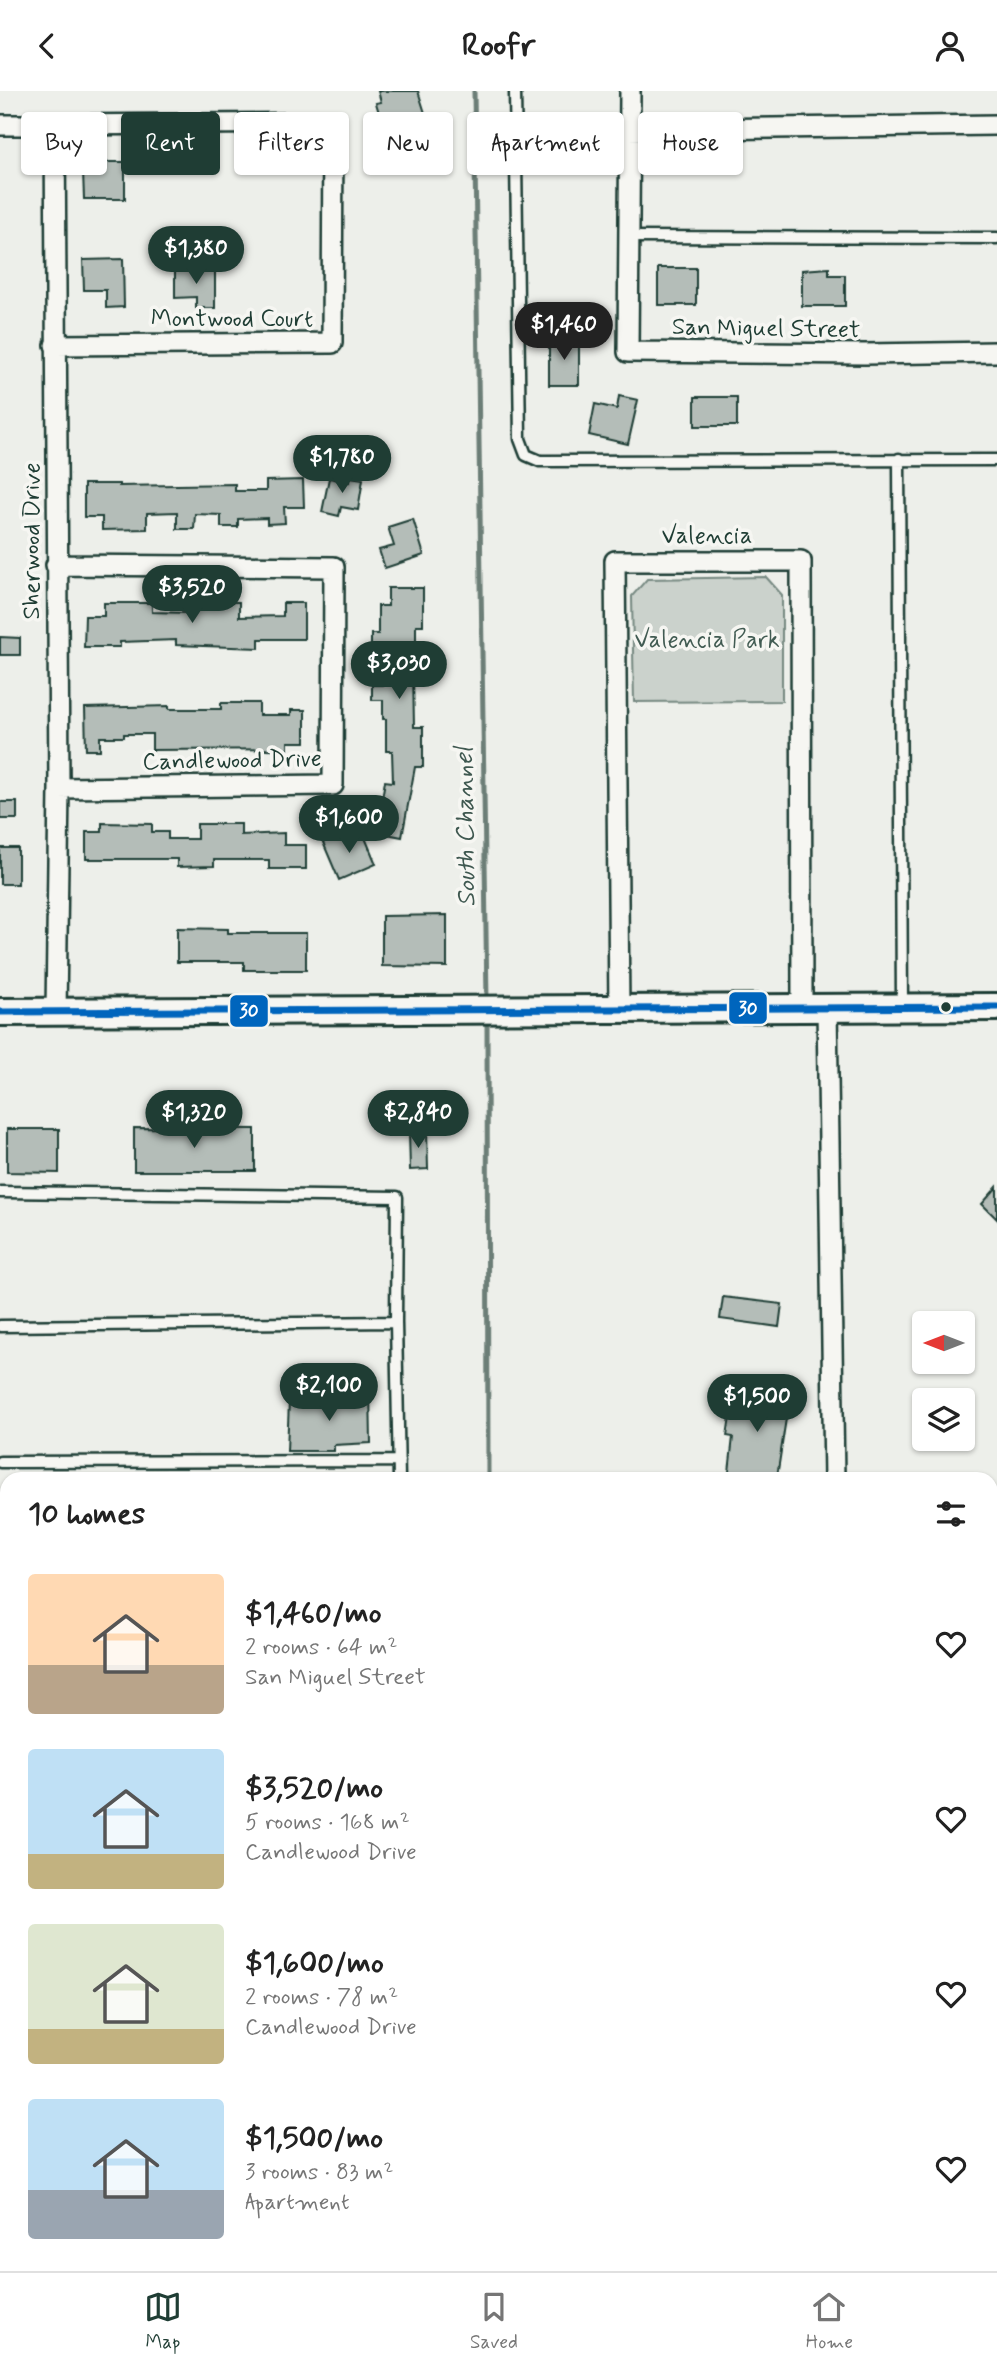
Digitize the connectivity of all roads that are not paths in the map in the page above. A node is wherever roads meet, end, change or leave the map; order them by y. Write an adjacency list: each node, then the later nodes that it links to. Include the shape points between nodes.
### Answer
1 (515, 91): 13 (lane, via 520,439 526,455 540,461)
2 (630, 91): 7 (street, San Miguel Street)
3 (0, 125): 4 (street)
4 (21, 125)
5 (107, 125): 11 (street, Montwood Court, via 332,123 332,343)
6 (997, 125): 7 (street)
7 (629, 131): 9 (street, San Miguel Street)
8 (55, 175): 11 (street, Sherwood Drive)
9 (629, 237): 10 (lane); 12 (street, San Miguel Street, via 628,352)
10 (997, 238)
11 (55, 345): 15 (street, Sherwood Drive)
12 (997, 352)
13 (899, 459): 14 (lane); 17 (lane)
14 (997, 460)
15 (56, 565): 16 (street, Sherwood Drive); 16 (street, Candlewood Drive, via 334,567 333,785)
16 (59, 788): 22 (street, Sherwood Drive)
17 (902, 1007): 18 (main road); 19 (main road)
18 (997, 1007)
19 (814, 1008): 20 (main road); 20 (street, Valencia, via 801,561 615,561); 29 (street)
20 (619, 1010): 22 (main road)
21 (0, 1012): 22 (main road)
22 (56, 1012)
23 (0, 1192): 24 (lane, via 397,1197)
24 (396, 1322): 25 (lane); 26 (lane)
25 (0, 1326)
26 (400, 1461): 27 (lane); 28 (lane)
27 (0, 1462)
28 (400, 1472)
29 (834, 1472)

